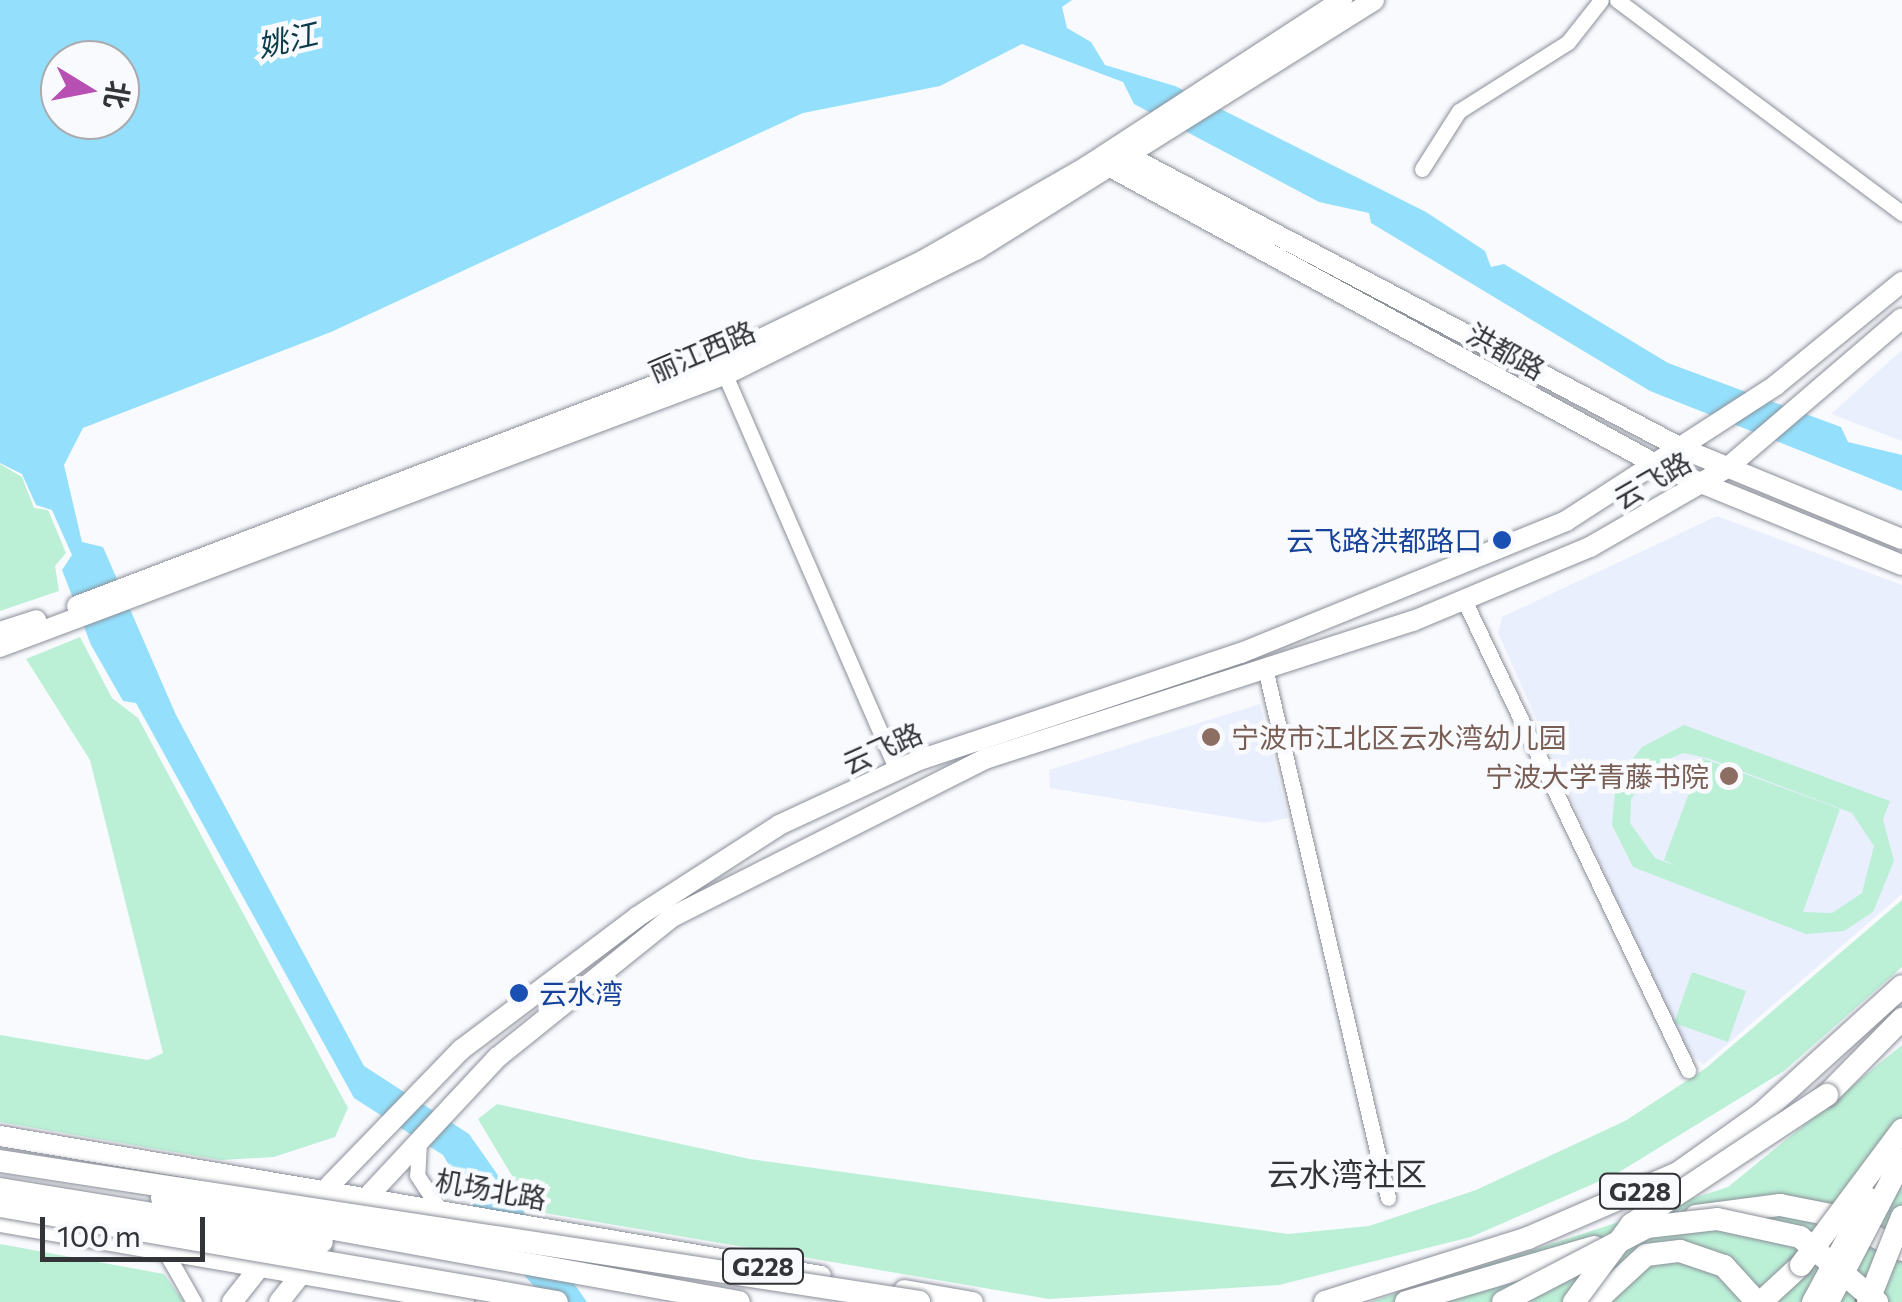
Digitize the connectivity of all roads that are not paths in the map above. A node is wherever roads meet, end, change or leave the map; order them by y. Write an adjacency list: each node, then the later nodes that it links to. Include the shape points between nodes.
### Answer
1 (1342, 0): 5 (main road)
2 (1374, 0): 5 (main road)
3 (1601, 0): 7 (street, via 1568,42 1459,112)
4 (1617, 0): 8 (street)
5 (1220, 86): 6 (main road); 6 (main road, via 1144,128)
6 (1113, 158): 11 (main road, 丽江西路); 12 (main road, 洪都路); 13 (main road, 洪都路)
7 (1422, 169)
8 (1902, 213)
9 (1902, 282): 12 (main road, 云飞路, via 1769,390)
10 (1902, 318): 14 (main road, 云飞路)
11 (721, 367): 19 (main road, 丽江西路); 23 (street)
12 (1681, 448): 13 (main road, 云飞路); 14 (main road, 洪都路)
13 (1657, 465): 15 (main road, 洪都路); 23 (main road, 云飞路, via 1566,521 1459,568)
14 (1728, 468): 15 (main road, 云飞路); 16 (main road, 洪都路)
15 (1700, 484): 17 (main road, 洪都路); 18 (main road, 云飞路, via 1590,547)
16 (1902, 538)
17 (1902, 565)
18 (1464, 600): 22 (main road, 云飞路); 26 (street)
19 (73, 614): 20 (main road, 丽江西路); 21 (main road, 丽江西路)
20 (0, 632)
21 (0, 647)
22 (1265, 668): 29 (main road, 云飞路, via 984,758 672,917); 37 (street)
23 (898, 770): 34 (main road, 云飞路, via 779,825 636,917 429,1083)
24 (1902, 986): 55 (highway, G228, via 1761,1114 1678,1172 1528,1238)
25 (1902, 1019): 58 (highway, bridge, via 1827,1095 1632,1224)
26 (1688, 1070)
27 (1902, 1132): 60 (highway, bridge, via 1819,1247); 61 (main road, bridge)
28 (0, 1136): 34 (main road, 机场北路 / G228)
29 (419, 1139): 36 (main road, 云飞路); 39 (street, via 417,1175)
30 (1902, 1160): 62 (highway, bridge)
31 (0, 1161): 53 (highway, bridge)
32 (0, 1171): 52 (highway, bridge)
33 (0, 1189): 51 (highway, bridge)
34 (322, 1190): 36 (main road, 机场北路 / G228); 44 (main road, 云飞路)
35 (1902, 1190): 63 (highway)
36 (364, 1197): 39 (main road, 机场北路 / G228); 45 (main road, 云飞路)
37 (1388, 1198)
38 (0, 1206): 50 (highway, bridge)
39 (440, 1210): 54 (main road, 机场北路 / G228)
40 (1902, 1218): 64 (main road, bridge); 65 (highway, bridge)
41 (0, 1222): 43 (main road)
42 (1902, 1250): 56 (highway, G228, via 1831,1215 1732,1207)
43 (165, 1251): 44 (main road); 46 (street)
44 (259, 1267): 45 (main road); 47 (main road, 云飞路)
45 (301, 1273): 48 (main road, 云飞路); 49 (main road)
46 (194, 1302)
47 (232, 1302)
48 (279, 1302)
49 (464, 1302)
50 (556, 1302)
51 (661, 1302)
52 (739, 1302)
53 (920, 1302)
54 (972, 1302)
55 (1325, 1302)
56 (1406, 1302)
57 (1504, 1302): 66 (highway, bridge, via 1647,1227 1717,1219 1800,1238)
58 (1574, 1302)
59 (1595, 1302): 60 (highway, via 1646,1255 1704,1256)
60 (1759, 1302)
61 (1812, 1302)
62 (1828, 1302)
63 (1845, 1302)
64 (1858, 1302)
65 (1868, 1302)
66 (1877, 1302)

